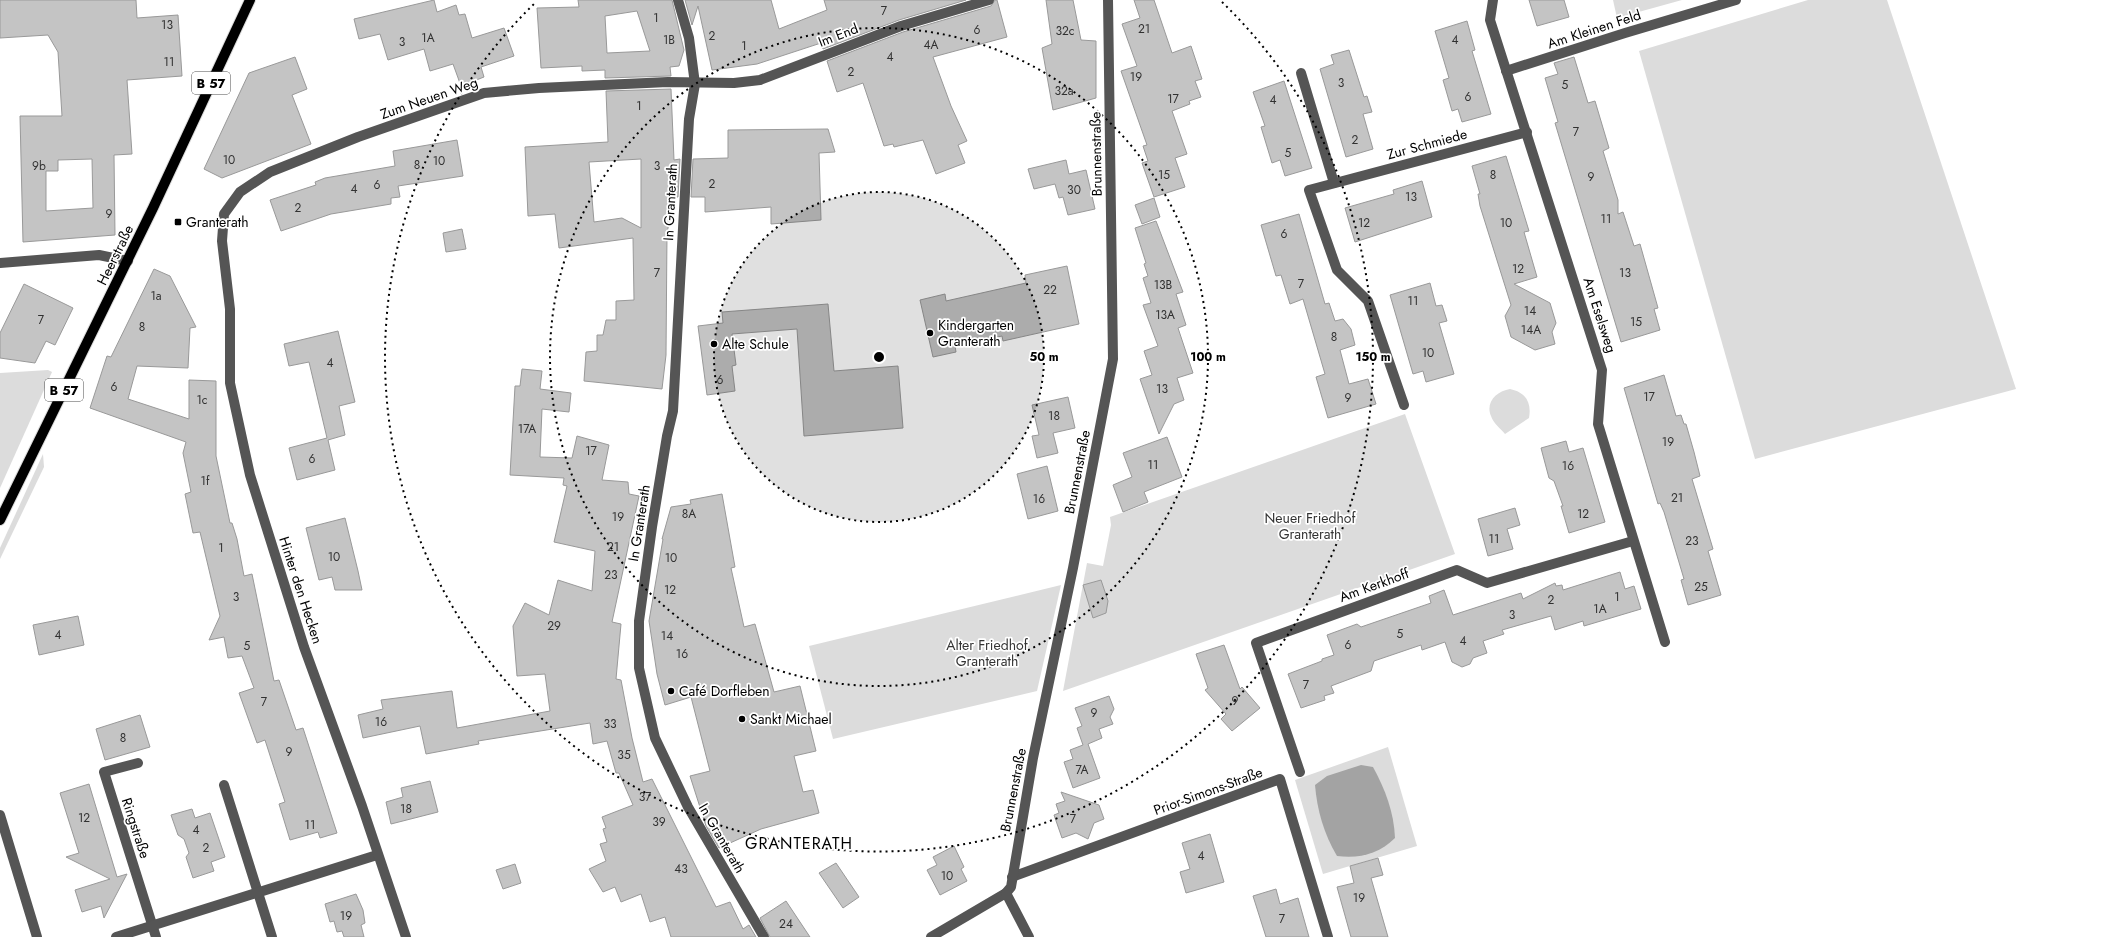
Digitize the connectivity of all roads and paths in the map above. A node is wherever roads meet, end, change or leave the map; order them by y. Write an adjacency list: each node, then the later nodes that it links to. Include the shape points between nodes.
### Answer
1 (250, 0): 13 (main road, Heerstraße / B 57)
2 (678, 0): 9 (street, In Granterath, via 689,38)
3 (988, 0): 9 (street, Im End, via 901,26 760,80)
4 (1108, 0): 24 (street, Brunnenstraße, via 1113,359 1033,758)
5 (1493, 0): 7 (street, Am Eselsweg, via 1490,20)
6 (1736, 0): 7 (street, Am Kleinen Feld)
7 (1506, 71): 10 (street, Am Eselsweg)
8 (1301, 73): 11 (street)
9 (695, 84): 12 (street, Zum Neuen Weg, via 661,82 484,93 358,137 270,172 240,192 224,214); 33 (street, In Granterath, via 690,119 673,411 652,527 639,621 639,668 655,738 688,807)
10 (1527, 132): 11 (street, Zur Schmiede); 17 (street, Am Eselsweg, via 1602,370 1598,424)
11 (1334, 183): 15 (street, Zur Schmiede, via 1309,190 1336,270 1368,301)
12 (222, 241): 23 (street, Hinter den Hecken, via 230,310 230,383 250,475 304,647 362,806)
13 (128, 261): 14 (street, via 99,255); 16 (main road, Heerstraße / B 57)
14 (0, 263)
15 (1404, 405)
16 (0, 520)
17 (1633, 541): 18 (street, Am Eselsweg); 20 (street, Am Kerkhoff, via 1487,583 1457,570 1256,643)
18 (1665, 642)
19 (138, 763): 27 (street, Ringstraße, via 104,772)
20 (1300, 772)
21 (224, 784): 25 (street)
22 (0, 815): 28 (street)
23 (377, 855): 25 (street); 32 (street, Hinter den Hecken)
24 (1012, 877): 26 (street, Brunnenstraße, via 1011,887); 36 (street, Prior-Simons-Straße, via 1280,779)
25 (259, 892): 27 (street); 31 (street)
26 (1006, 893): 34 (street); 35 (street)
27 (152, 926): 29 (street); 30 (street, Ringstraße)
28 (37, 937)
29 (116, 937)
30 (156, 937)
31 (272, 937)
32 (406, 937)
33 (764, 937)
34 (931, 937)
35 (1029, 937)
36 (1328, 937)

